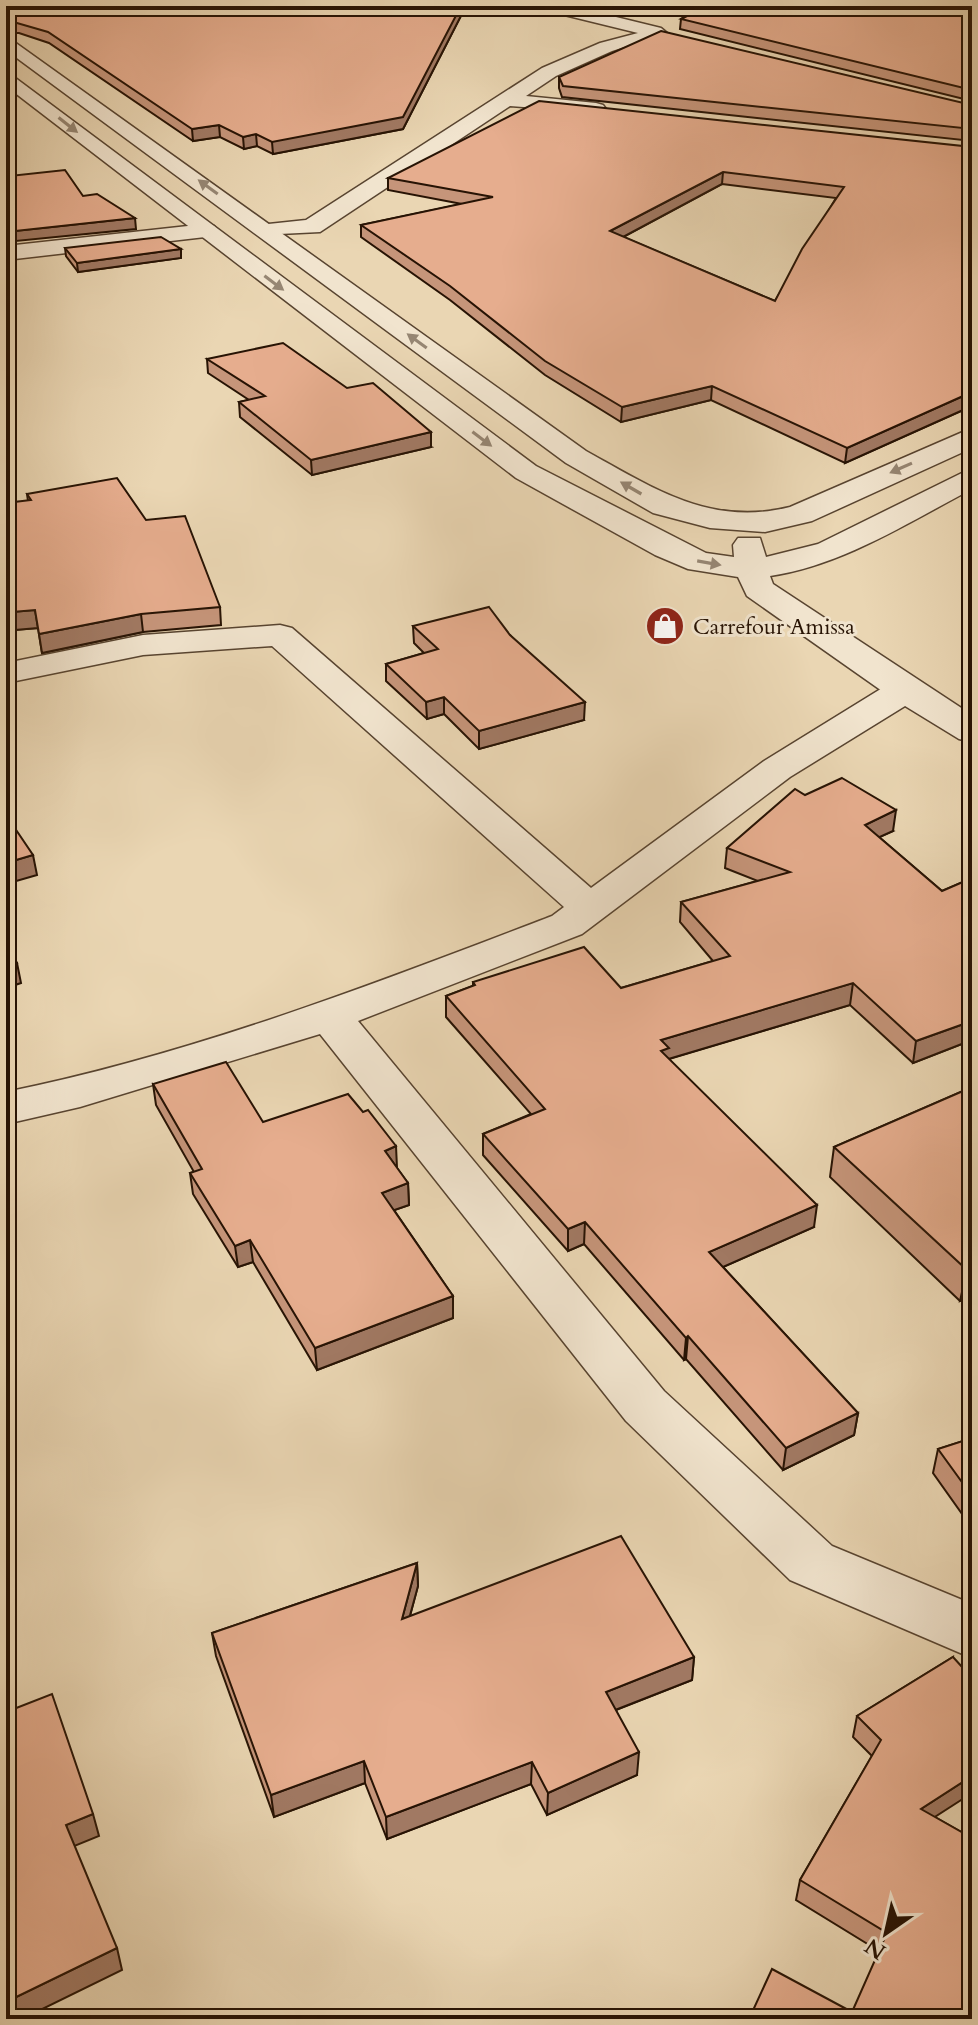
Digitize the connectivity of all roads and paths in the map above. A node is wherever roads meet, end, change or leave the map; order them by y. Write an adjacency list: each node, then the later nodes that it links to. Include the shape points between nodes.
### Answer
1 (550, 6): 4 (street, via 665,35 567,62)
2 (6, 41): 6 (street, one-way to 2)
3 (6, 77): 7 (street, one-way to 7)
4 (509, 100): 5 (street); 6 (street, via 312,227)
5 (616, 112)
6 (267, 230): 11 (street, one-way to 6, via 664,507 576,457)
7 (206, 231): 8 (street); 12 (street, one-way to 12, via 526,472 666,548 699,562)
8 (6, 253)
9 (972, 437): 11 (street, one-way to 11, via 801,514)
10 (972, 477): 12 (street, via 829,551)
11 (748, 524): 12 (street)
12 (751, 569): 14 (street, via 759,589)
13 (6, 673): 16 (street, via 143,645 280,635)
14 (905, 690): 15 (street); 16 (street, via 777,769)
15 (972, 731)
16 (588, 907): 17 (street, via 567,925)
17 (330, 1016): 18 (street, via 64,1096); 19 (street, via 645,1406 811,1563)
18 (6, 1108)
19 (972, 1632)

